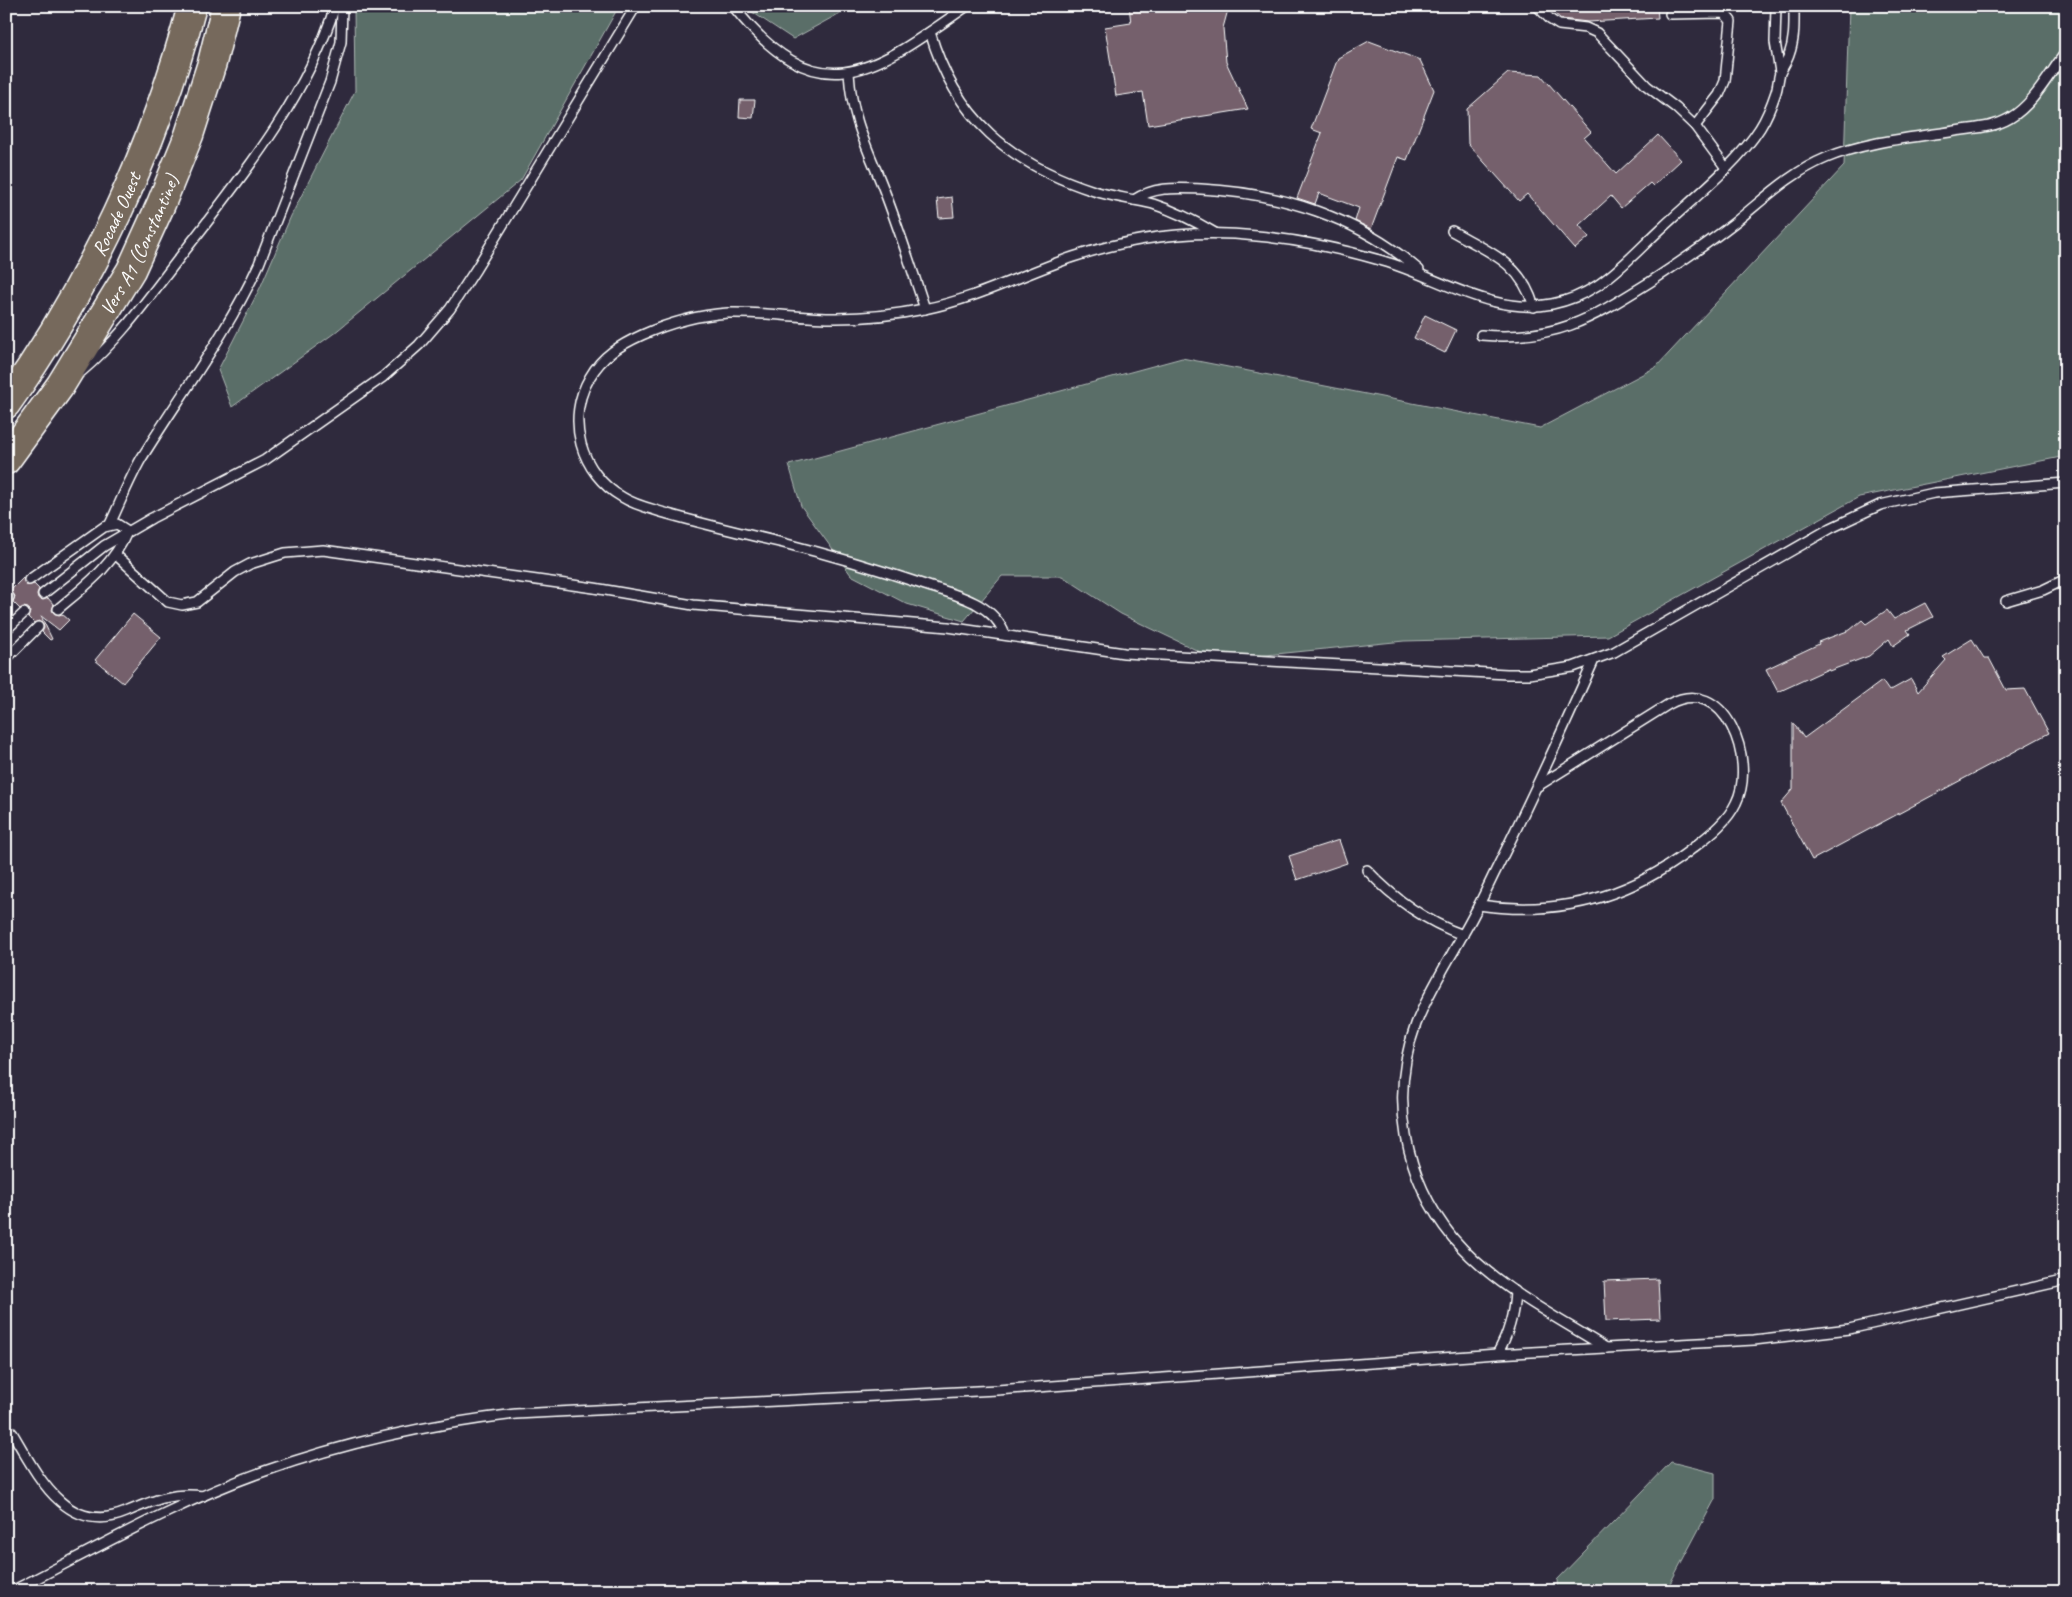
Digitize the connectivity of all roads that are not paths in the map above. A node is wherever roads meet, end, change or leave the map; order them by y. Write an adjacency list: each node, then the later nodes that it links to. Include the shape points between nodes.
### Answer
1 (192, 6): 26 (highway, Rocade Ouest, via 163,101 116,214 60,323)
2 (226, 6): 25 (highway, Vers A1 (Constantine), via 189,135 161,204 131,270)
3 (335, 6): 25 (lane, via 316,54 287,108 239,180 123,331 97,358)
4 (342, 6): 29 (lane, via 341,42 330,82 259,264 220,338 140,461)
5 (636, 6): 30 (lane, via 476,269 450,308 419,345 383,377 265,460)
6 (733, 6): 15 (lane, via 761,38 797,65 821,72)
7 (967, 6): 12 (lane)
8 (1537, 6): 16 (lane, via 1559,25 1586,28 1597,34 1647,86)
9 (1776, 6): 14 (lane, via 1775,42)
10 (1794, 6): 14 (lane, via 1793,40)
11 (1670, 14): 16 (lane, via 1722,13 1731,21 1725,81 1719,95)
12 (930, 32): 15 (lane, via 893,55); 18 (lane, via 945,74 980,126 1054,175 1094,191)
13 (2066, 52): 24 (lane, via 2030,101 2009,119 1984,128 1867,145 1826,158 1793,176 1702,247 1606,310 1566,328 1502,336)
14 (1780, 72): 17 (lane, via 1774,98 1763,122 1754,138)
15 (849, 73): 23 (lane, via 858,128 884,190)
16 (1695, 126): 17 (lane)
17 (1726, 168): 22 (lane, via 1603,282 1571,299)
18 (1134, 200): 20 (lane, via 1173,211); 21 (lane, via 1152,191 1170,188 1238,191 1266,196 1312,210 1370,234)
19 (1452, 231): 22 (lane, via 1511,265 1525,283)
20 (1215, 233): 21 (lane, via 1309,243 1367,256); 23 (lane, via 1163,236 1103,248 989,290)
21 (1423, 274): 22 (lane, via 1496,303)
22 (1534, 307)
23 (925, 309): 40 (lane, via 833,318 727,313 661,326 622,344 594,369 580,403 580,440 596,474 609,488 641,506 722,530 842,558 933,588 985,608 998,619)
24 (1481, 335)
25 (60, 386): 27 (highway, Vers A1 (Constantine))
26 (6, 404)
27 (6, 460)
28 (2066, 483): 42 (lane, via 1934,493 1880,505 1831,528 1634,643)
29 (110, 524): 30 (lane, via 117,524); 33 (lane)
30 (128, 532): 31 (lane); 34 (lane, via 84,560)
31 (116, 555): 36 (lane); 40 (lane, via 168,602 182,605 197,602 250,564 285,553 323,550 693,605 891,621)
32 (2066, 579): 35 (lane)
33 (29, 580)
34 (43, 594)
35 (2006, 602)
36 (58, 609)
37 (24, 613): 39 (lane)
38 (38, 627): 41 (lane)
39 (6, 630)
40 (1005, 635): 42 (lane, via 1148,655 1254,658 1507,674 1551,671)
41 (6, 658)
42 (1594, 660): 43 (lane)
43 (1538, 786): 45 (lane); 45 (lane, via 1669,704 1685,698 1702,699 1723,713 1736,734 1743,762 1741,790 1736,804 1723,822 1689,851 1653,874 1614,893 1571,905 1526,910)
44 (1367, 870): 46 (lane, via 1412,910)
45 (1478, 905): 46 (lane)
46 (1463, 935): 48 (lane, via 1426,1002 1409,1047 1403,1095 1404,1128 1413,1168 1436,1214 1471,1257)
47 (2066, 1280): 49 (lane, via 1849,1329 1754,1340)
48 (1515, 1291): 49 (lane); 50 (lane, via 1511,1324)
49 (1606, 1348): 50 (lane)
50 (1497, 1354): 52 (lane, via 997,1390 516,1414 430,1426 346,1445 264,1471)
51 (6, 1426): 52 (lane, via 48,1490 77,1512 112,1516 166,1496)
52 (203, 1496): 53 (lane)
53 (12, 1591)

